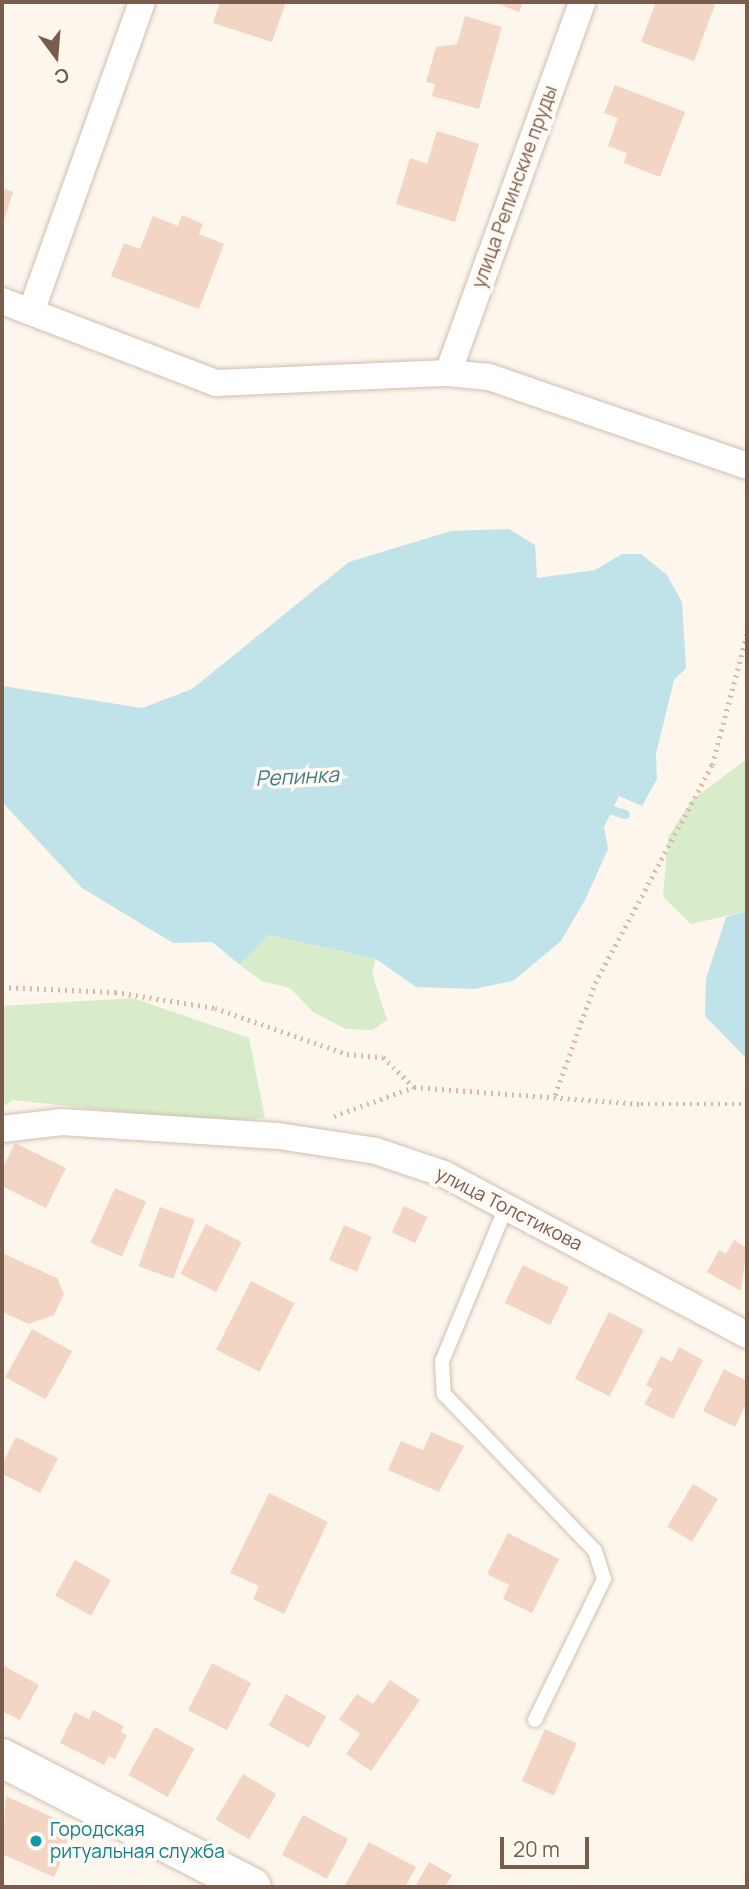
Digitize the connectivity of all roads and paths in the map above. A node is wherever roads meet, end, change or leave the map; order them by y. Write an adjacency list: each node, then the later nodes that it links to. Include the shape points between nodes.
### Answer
1 (142, 2): 4 (street)
2 (582, 2): 5 (street, улица Репинские пруды)
3 (2, 301): 4 (street)
4 (31, 312): 5 (street, via 216,383)
5 (448, 373): 6 (street, via 489,377)
6 (747, 466)
7 (747, 634): 10 (path, via 712,765 595,983)
8 (2, 987): 9 (path, via 115,992 215,1008 347,1054 383,1057)
9 (414, 1087): 10 (path); 12 (path)
10 (555, 1095): 11 (path, via 641,1104)
11 (747, 1104)
12 (327, 1118)
13 (2, 1129): 14 (street, улица Толстикова, via 31,1121 278,1136 376,1151 444,1174)
14 (508, 1205): 15 (street, улица Толстикова); 16 (lane, via 442,1361 444,1394 595,1551 604,1579)
15 (747, 1335)
16 (535, 1720)
17 (2, 1758): 18 (street)
18 (252, 1887)

